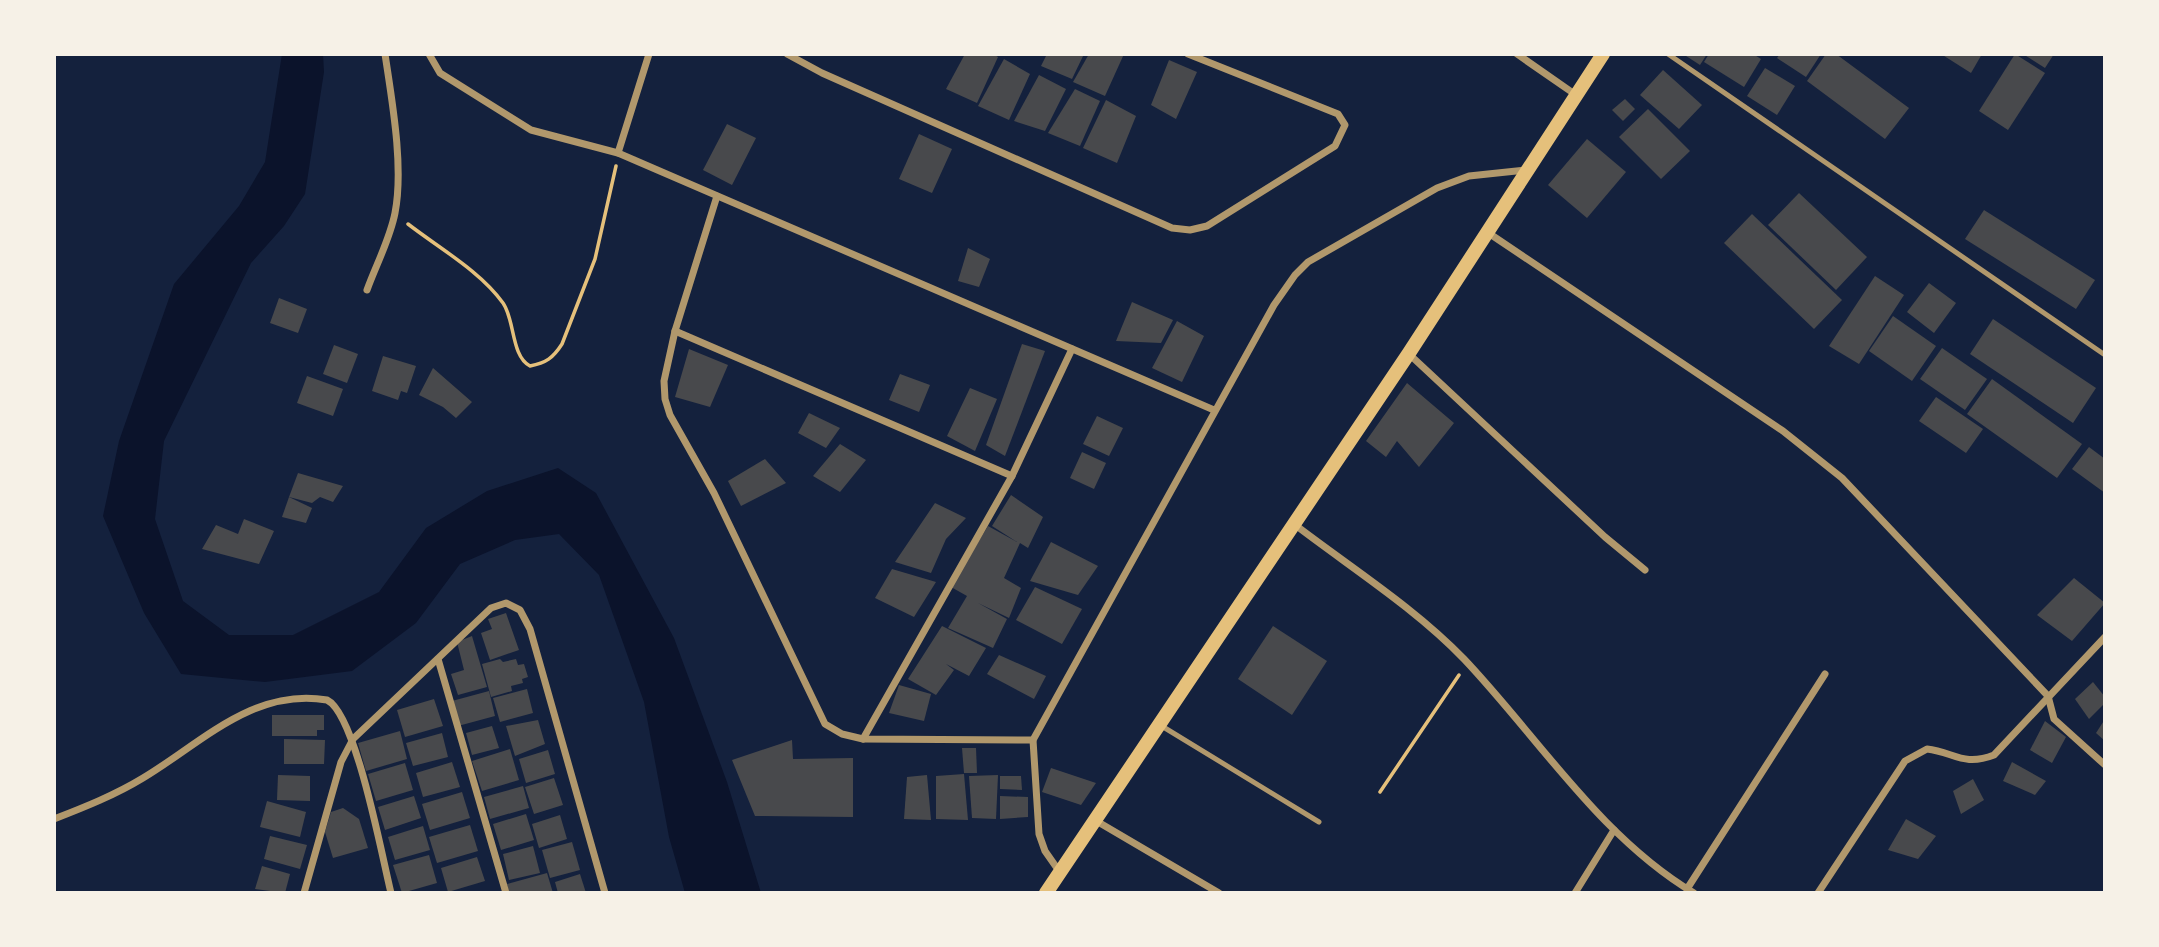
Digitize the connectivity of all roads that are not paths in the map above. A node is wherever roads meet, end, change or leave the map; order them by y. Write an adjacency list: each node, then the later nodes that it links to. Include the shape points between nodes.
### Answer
1 (385, 54): 14 (street, via 396,155 395,214)
2 (429, 54): 10 (street, via 440,73 531,131)
3 (649, 54): 10 (street)
4 (788, 54): 5 (street, via 1172,228 1190,230 1207,226 1335,146 1345,125 1338,114)
5 (1188, 54)
6 (1517, 54): 9 (street)
7 (1603, 54): 9 (main road)
8 (1668, 54): 19 (lane)
9 (1576, 95): 11 (main road)
10 (618, 153): 12 (street)
11 (1527, 170): 13 (main road); 20 (street, via 1469,176 1437,188 1308,262 1274,305)
12 (717, 196): 15 (street); 17 (street)
13 (1486, 232): 18 (main road); 27 (street, via 1773,424 1842,478)
14 (367, 290)
15 (675, 331): 21 (street); 30 (street, via 664,381 670,415 714,493 825,724)
16 (2105, 345): 19 (lane)
17 (1072, 349): 20 (street); 21 (street)
18 (1409, 353): 22 (main road); 23 (street)
19 (2103, 353)
20 (1214, 410): 31 (street)
21 (1012, 476): 30 (street)
22 (1294, 524): 28 (main road); 36 (street, via 1467,663)
23 (1645, 569)
24 (2105, 637): 27 (street)
25 (438, 659): 29 (street); 41 (street); 42 (street, via 491,608 506,603 520,610 543,668)
26 (1825, 674): 38 (street)
27 (2048, 696): 32 (street, via 2054,719); 46 (street, via 1994,755 1964,761 1927,749 1905,761)
28 (1157, 723): 34 (main road); 35 (lane)
29 (353, 739): 33 (street, via 340,712 327,700 276,702 251,709 130,785); 39 (street, via 341,762); 40 (street)
30 (863, 739): 31 (street)
31 (1033, 740): 37 (street, via 1039,834)
32 (2105, 765)
33 (54, 819)
34 (1093, 819): 37 (main road); 44 (street)
35 (1319, 822)
36 (1614, 830): 38 (street); 45 (street)
37 (1059, 872): 43 (main road)
38 (1691, 891)
39 (304, 893)
40 (391, 893)
41 (506, 893)
42 (605, 893)
43 (1046, 893)
44 (1219, 893)
45 (1576, 893)
46 (1818, 893)

